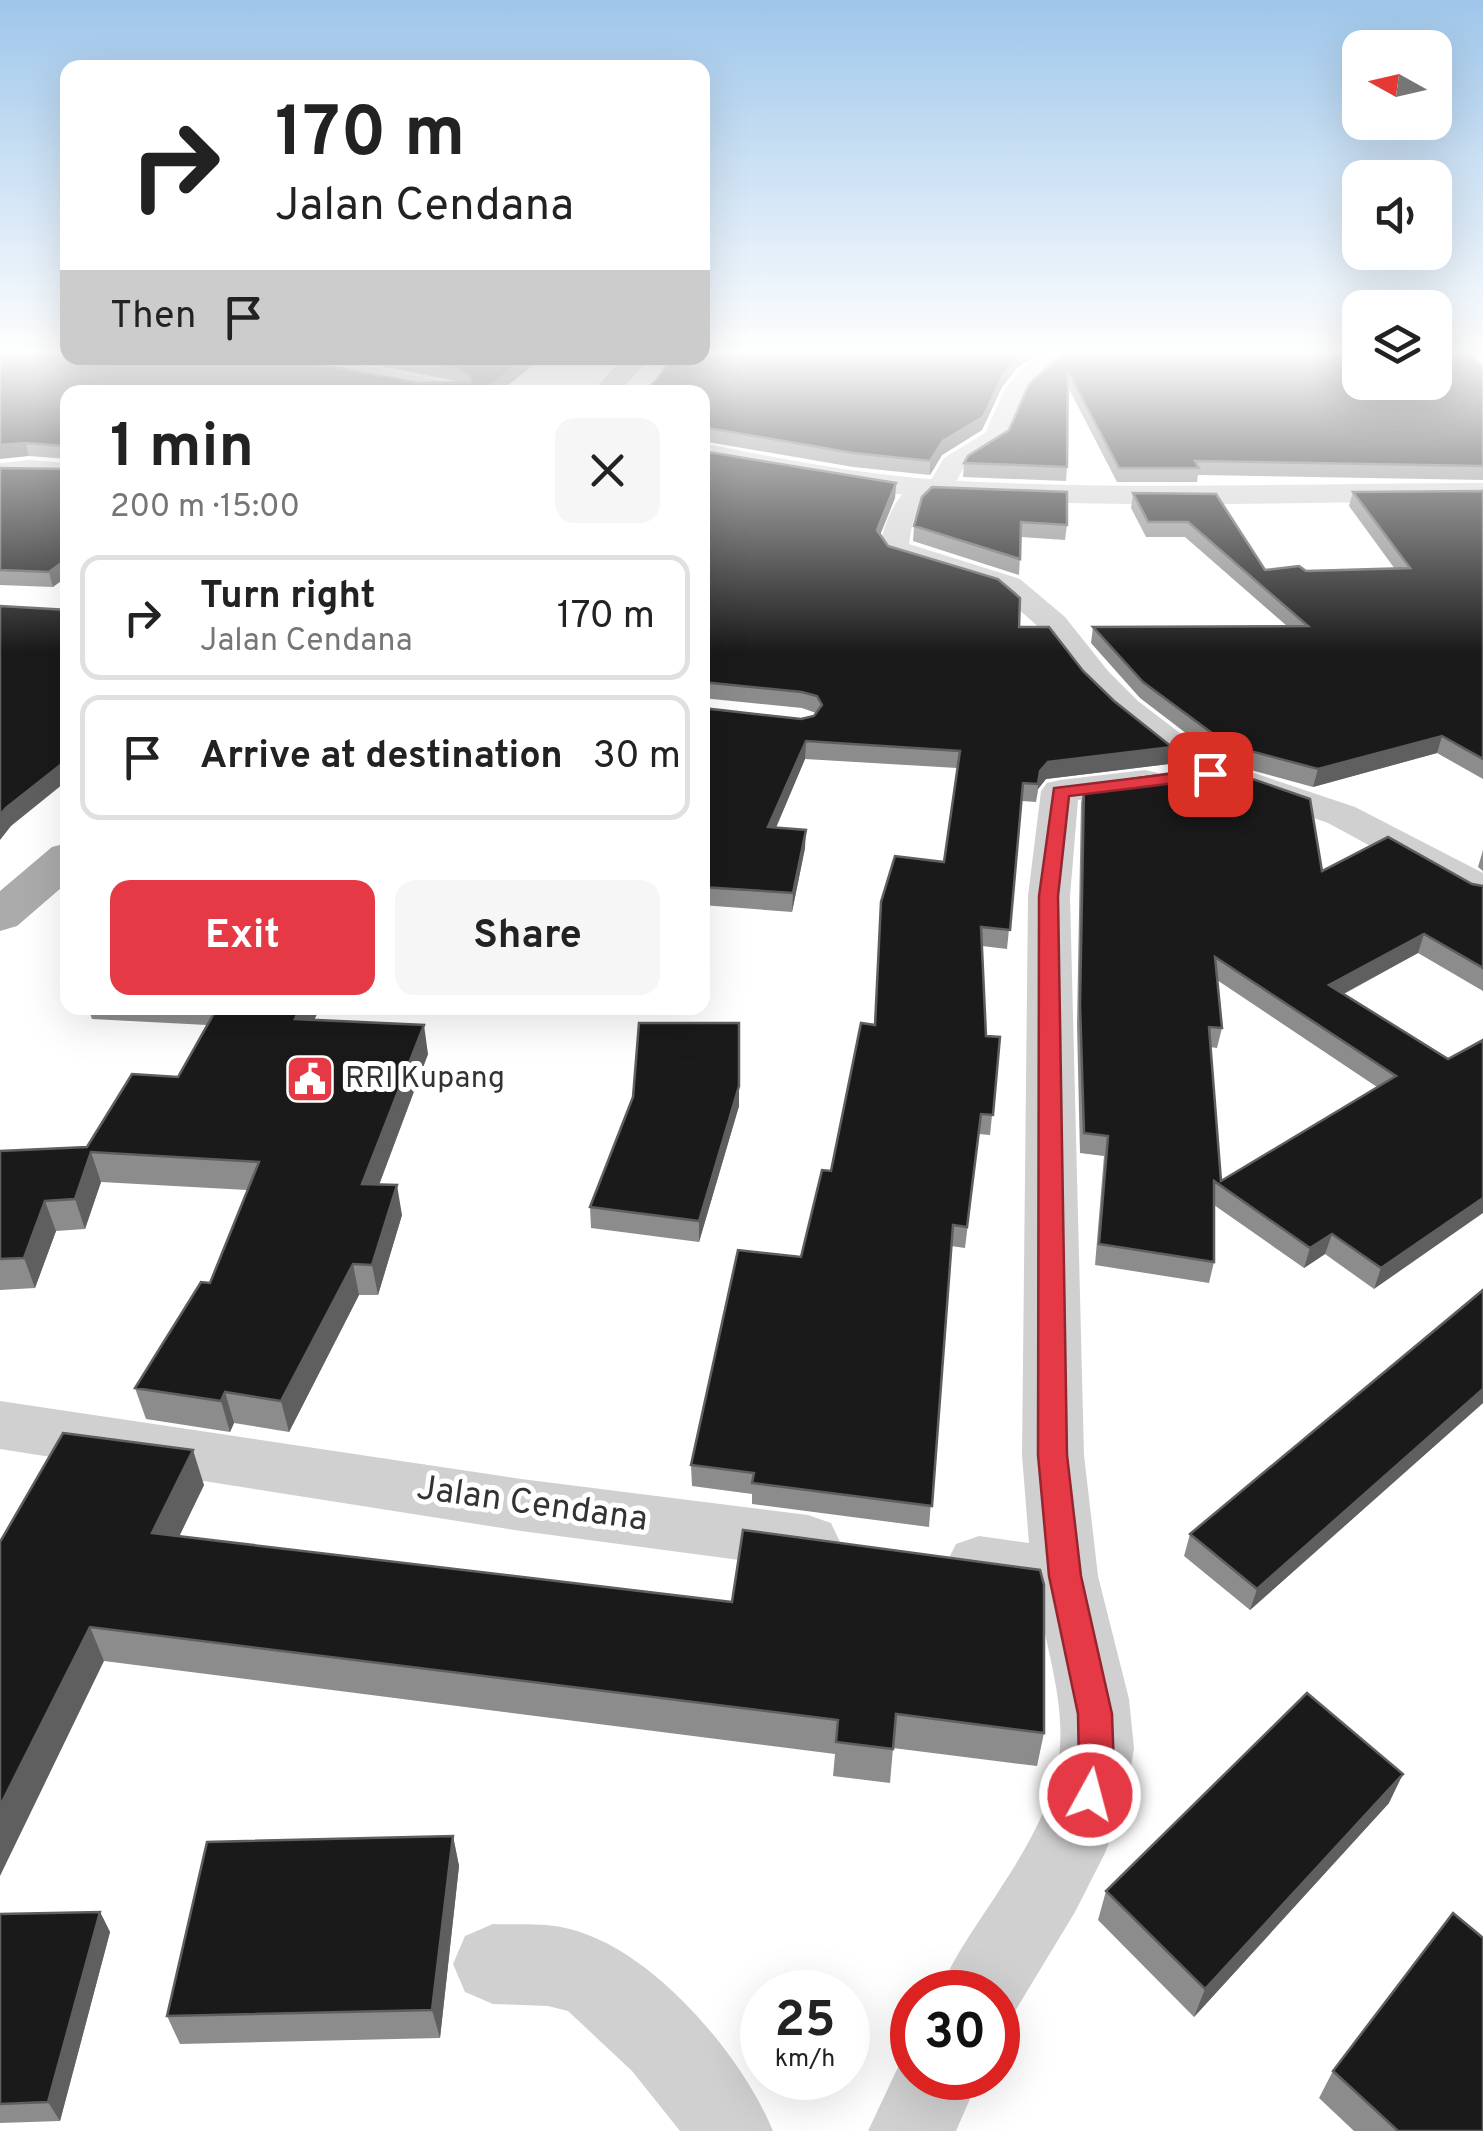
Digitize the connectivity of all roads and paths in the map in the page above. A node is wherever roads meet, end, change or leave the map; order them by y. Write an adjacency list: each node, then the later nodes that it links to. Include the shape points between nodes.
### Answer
1 (968, 453): 5 (street)
2 (710, 454): 5 (street, via 818,476)
3 (0, 470): 4 (street)
4 (60, 470)
5 (934, 488): 6 (street); 7 (street, via 915,494 894,546 1009,585 1054,624 1126,708)
6 (1483, 492)
7 (1210, 774): 9 (street, via 1278,790 1354,820); 14 (street, via 1060,792 1048,896 1052,1455)
8 (60, 864): 10 (main road)
9 (1483, 890)
10 (0, 916)
11 (0, 1425): 12 (street, Jalan Cendana)
12 (851, 1548)
13 (929, 1558): 14 (street)
14 (1065, 1576): 16 (street, via 1095,1714 1097,1768 1083,1822)
15 (492, 1964): 18 (street, via 575,1970 623,2002)
16 (993, 1970)
17 (926, 2100): 19 (street)
18 (730, 2131)
19 (911, 2131)

